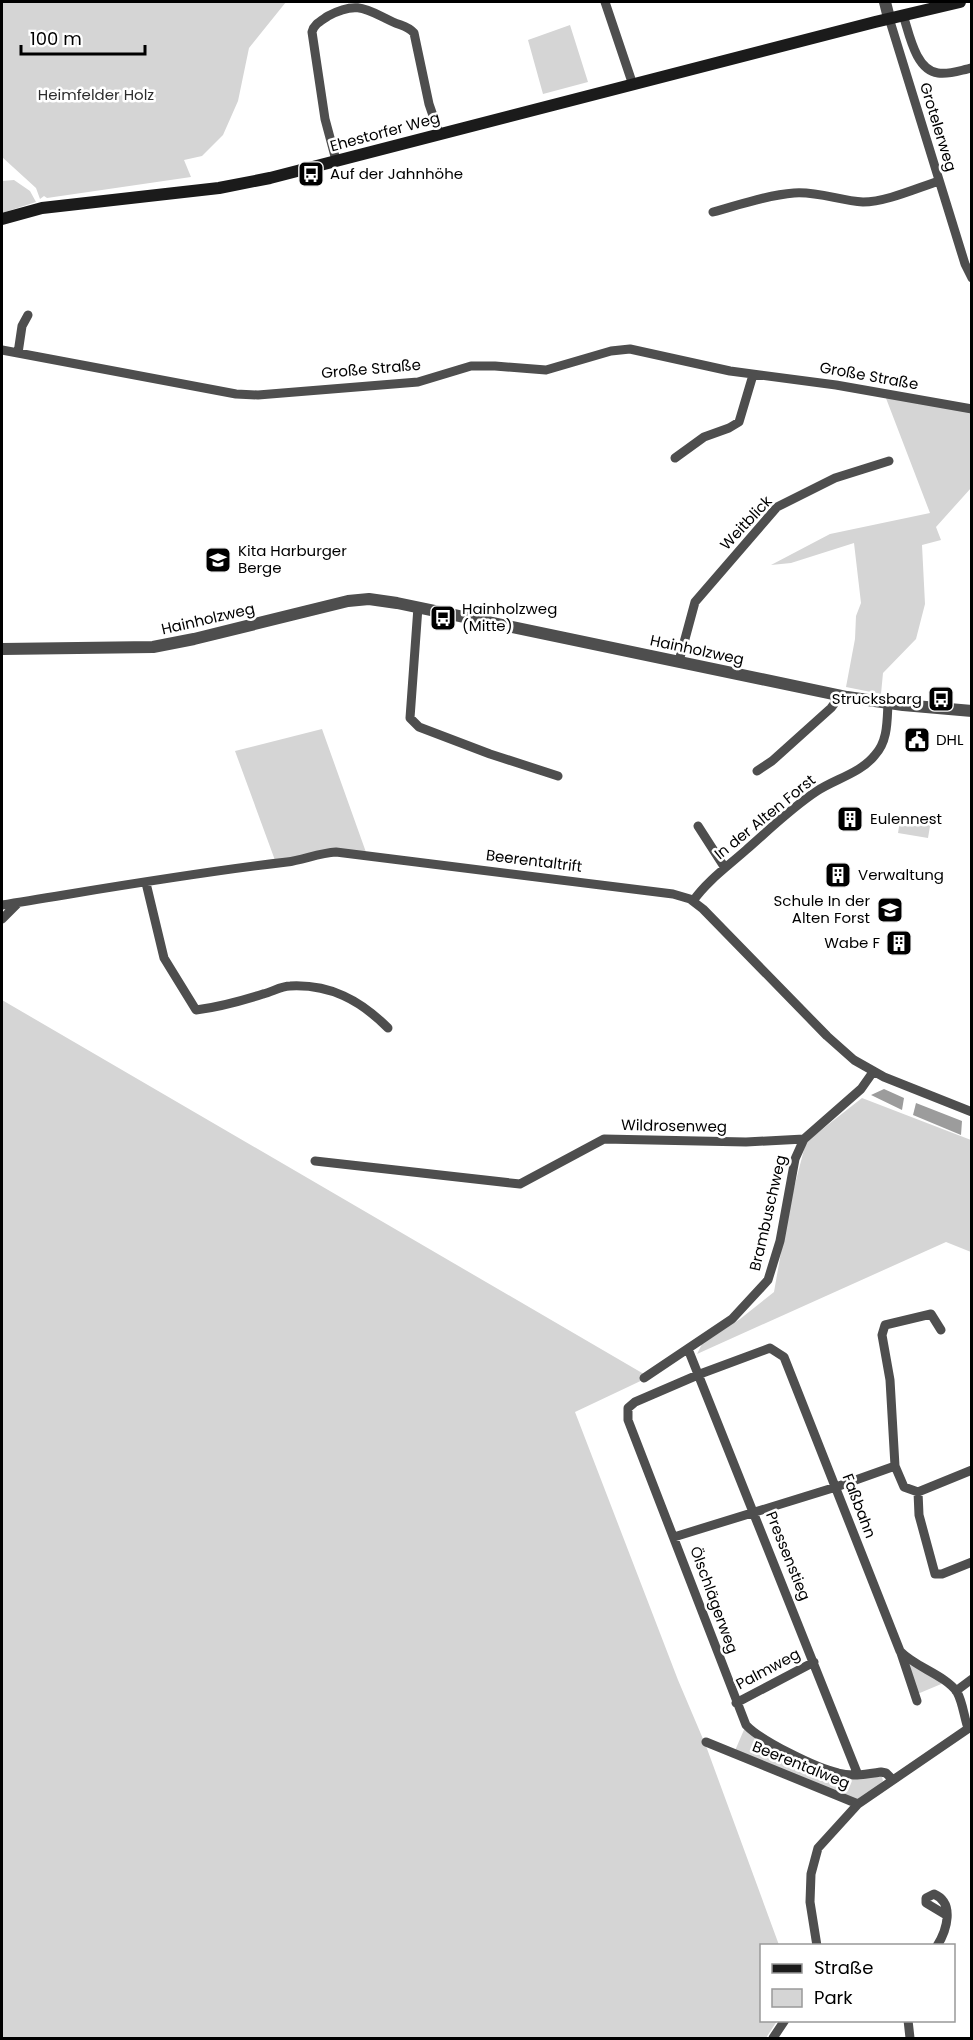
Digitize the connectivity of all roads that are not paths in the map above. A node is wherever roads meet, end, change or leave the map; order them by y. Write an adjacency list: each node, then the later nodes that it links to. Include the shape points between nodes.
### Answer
1 (605, 2): 7 (street)
2 (885, 2): 5 (street)
3 (960, 2): 4 (main road, Ehestorfer Weg)
4 (903, 15): 5 (main road, Ehestorfer Weg); 6 (street, via 918,57 930,70 937,74)
5 (890, 18): 7 (main road, Ehestorfer Weg); 10 (street, Grotelerweg)
6 (972, 68)
7 (633, 85): 8 (main road, Ehestorfer Weg)
8 (439, 134): 9 (main road, Ehestorfer Weg); 9 (street, via 414,33 368,8 339,9 314,26 312,32 325,119)
9 (336, 160): 12 (main road, Ehestorfer Weg, via 230,186 42,208)
10 (939, 181): 11 (street, via 876,201 794,193); 13 (street, Grotelerweg)
11 (713, 212)
12 (2, 219)
13 (972, 278)
14 (28, 315): 16 (street, via 22,326)
15 (2, 350): 16 (street, Große Straße)
16 (18, 353): 17 (street, Große Straße, via 246,395 418,382 471,366 546,370 624,350)
17 (753, 375): 18 (street, Große Straße); 19 (street, via 739,422 704,437)
18 (972, 409)
19 (675, 458)
20 (889, 461): 23 (street, Weitblick, via 835,478 777,507 695,602)
21 (418, 607): 22 (street, Hainholzweg, via 380,600 348,601 161,646); 23 (street, Hainholzweg); 28 (street, via 410,718 419,727)
22 (2, 649)
23 (679, 661): 24 (street, Hainholzweg)
24 (837, 695): 25 (street, Hainholzweg); 27 (street, via 831,708)
25 (888, 703): 26 (street, Hainholzweg); 30 (street, In der Alten Forst, via 885,736 874,757 807,798)
26 (972, 711)
27 (757, 771)
28 (558, 776)
29 (698, 825): 30 (street)
30 (726, 868): 32 (street, In der Alten Forst)
31 (146, 883): 32 (street, Beerentaltrift, via 336,852 664,892); 33 (street, Beerentaltrift); 36 (street, via 164,958 196,1010 288,986 331,990 356,1001)
32 (693, 901): 37 (street, Beerentaltrift, via 827,1036)
33 (18, 903): 34 (street, Beerentaltrift); 35 (street)
34 (2, 905)
35 (2, 919)
36 (388, 1028)
37 (873, 1072): 38 (street, Beerentaltrift); 39 (street, via 861,1089)
38 (972, 1112)
39 (804, 1139): 40 (street, Wildrosenweg, via 604,1139 520,1184); 42 (street, Brambuschweg, via 795,1159 780,1241 768,1280 732,1319)
40 (315, 1161)
41 (941, 1330): 45 (street, via 931,1314 885,1325 882,1335 890,1380)
42 (688, 1349): 43 (street, Pressenstieg); 44 (street, Brambuschweg)
43 (700, 1374): 47 (street, Faßbahn, via 770,1348 784,1358); 49 (street, Pressenstieg); 50 (street, Ölschlägerweg, via 628,1408 628,1420)
44 (644, 1378)
45 (895, 1466): 47 (street); 48 (street, via 904,1487)
46 (972, 1470): 48 (street)
47 (836, 1488): 49 (street); 52 (street, Faßbahn)
48 (918, 1492): 51 (street, via 918,1515 935,1574)
49 (754, 1512): 50 (street); 53 (street, Pressenstieg)
50 (674, 1537): 57 (street, Ölschlägerweg)
51 (972, 1562)
52 (900, 1651): 55 (street); 56 (street, Faßbahn)
53 (814, 1662): 57 (street, Palmweg); 60 (street, Pressenstieg)
54 (972, 1678): 55 (street)
55 (956, 1691): 58 (street)
56 (917, 1701)
57 (736, 1703): 60 (street, Ölschlägerweg, via 746,1725 757,1734 822,1768)
58 (970, 1727): 61 (street, Beerentalweg)
59 (706, 1742): 62 (street, Beerentalweg)
60 (858, 1775): 61 (street, Ölschlägerweg, via 881,1772)
61 (892, 1779): 62 (street, Beerentalweg)
62 (858, 1804): 64 (street, via 818,1848 811,1874 810,1902)
63 (946, 1915): 65 (street, via 945,1933)
64 (817, 1944)
65 (939, 1944)
66 (784, 2022): 68 (street)
67 (908, 2022): 69 (street)
68 (773, 2038)
69 (910, 2038)

